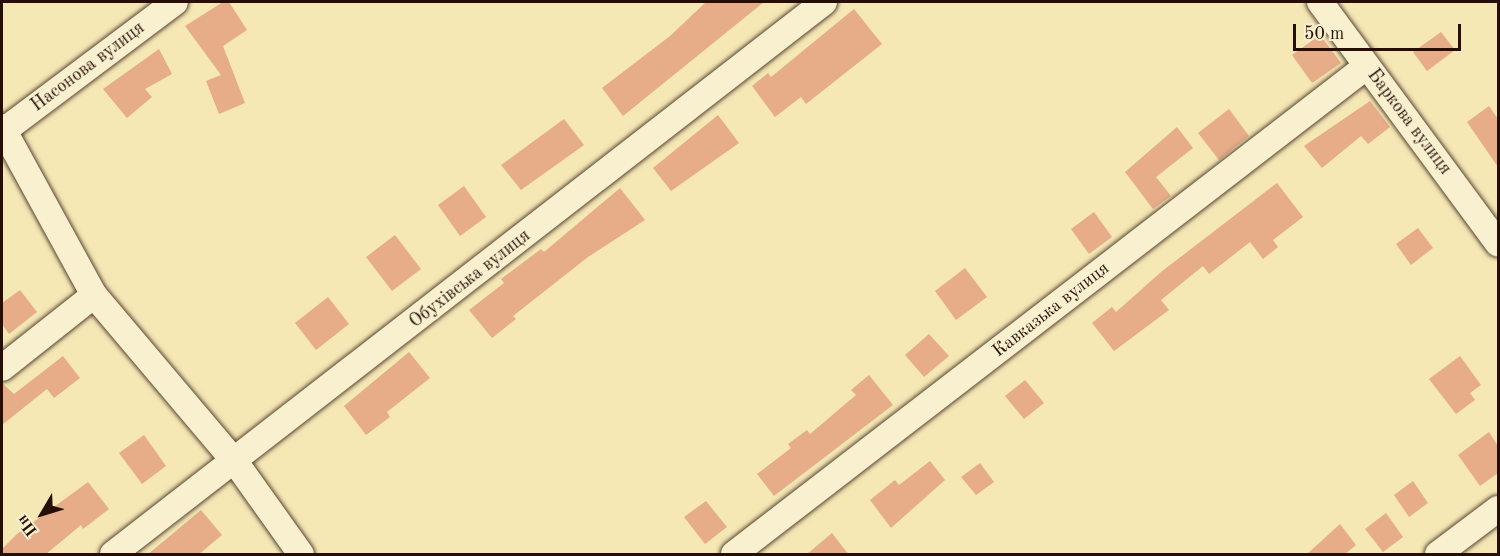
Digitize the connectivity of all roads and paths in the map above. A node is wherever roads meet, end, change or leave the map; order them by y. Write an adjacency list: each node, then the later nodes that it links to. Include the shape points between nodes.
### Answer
1 (175, 2): 5 (street, Насонова вулиця)
2 (824, 2): 9 (street, Обухівська вулиця)
3 (1320, 2): 4 (street, Баркова вулиця)
4 (1367, 66): 6 (street, Баркова вулиця); 13 (street, Кавказька вулиця)
5 (2, 130): 7 (street)
6 (1498, 243)
7 (94, 295): 8 (street); 9 (street)
8 (2, 368)
9 (236, 463): 11 (street, Обухівська вулиця); 12 (street)
10 (1498, 509): 14 (street)
11 (113, 555)
12 (301, 555)
13 (734, 555)
14 (1438, 555)

